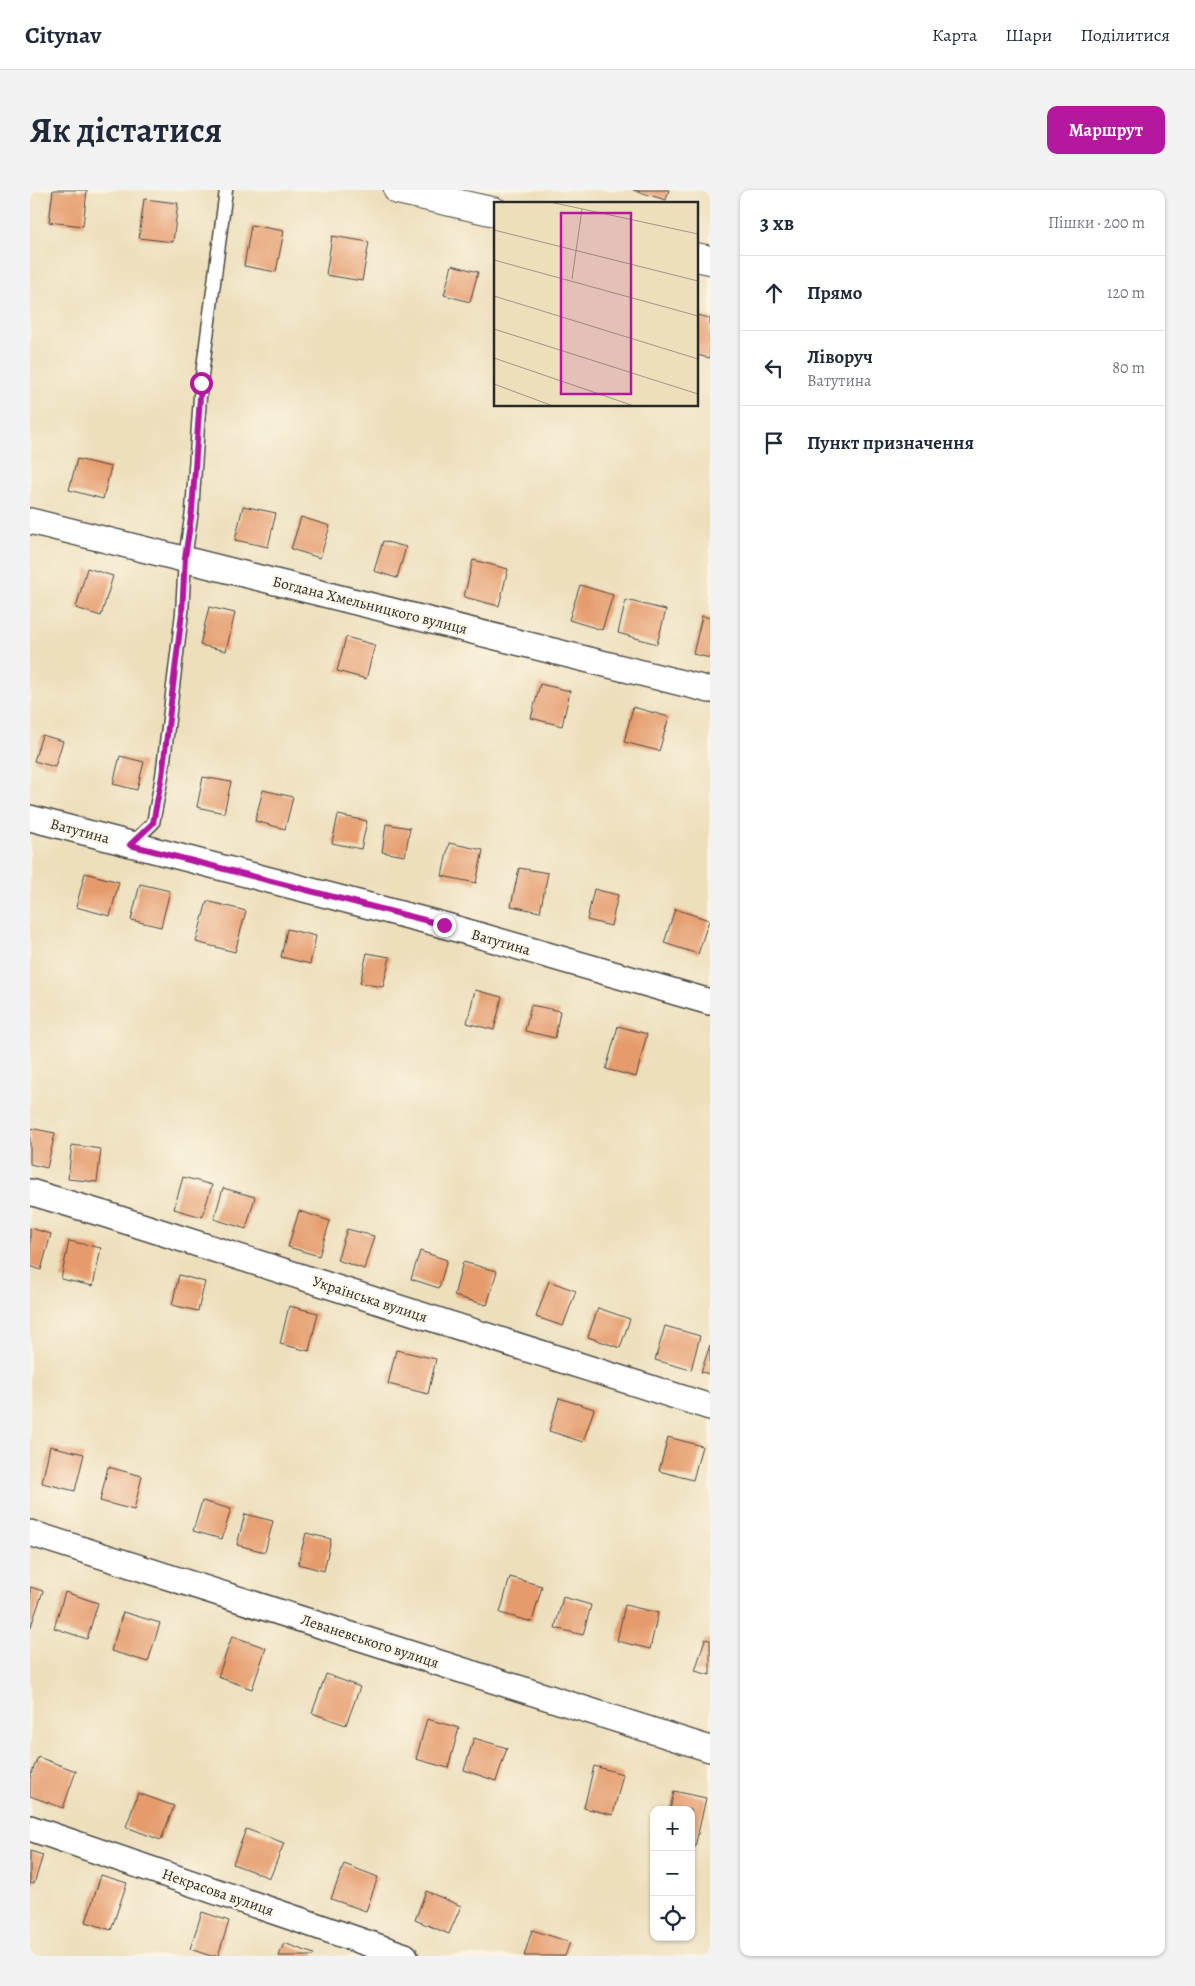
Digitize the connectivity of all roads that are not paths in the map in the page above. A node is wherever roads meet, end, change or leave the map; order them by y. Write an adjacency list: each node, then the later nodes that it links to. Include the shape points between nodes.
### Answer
1 (226, 190): 5 (lane, via 201,383 192,511)
2 (398, 190): 3 (main road)
3 (494, 212)
4 (30, 521): 5 (street, Богдана Хмельницкого вулиця)
5 (185, 558): 6 (street, Богдана Хмельницкого вулиця); 8 (lane, via 182,613 153,823)
6 (710, 690)
7 (30, 818): 8 (street, Ватутина)
8 (130, 845): 9 (street, Ватутина, via 444,925)
9 (710, 1002)
10 (30, 1192): 11 (street, Українська вулиця)
11 (710, 1407)
12 (30, 1533): 13 (street, Леваневського вулиця)
13 (710, 1749)
14 (30, 1828): 15 (street, Некрасова вулиця)
15 (405, 1956)

